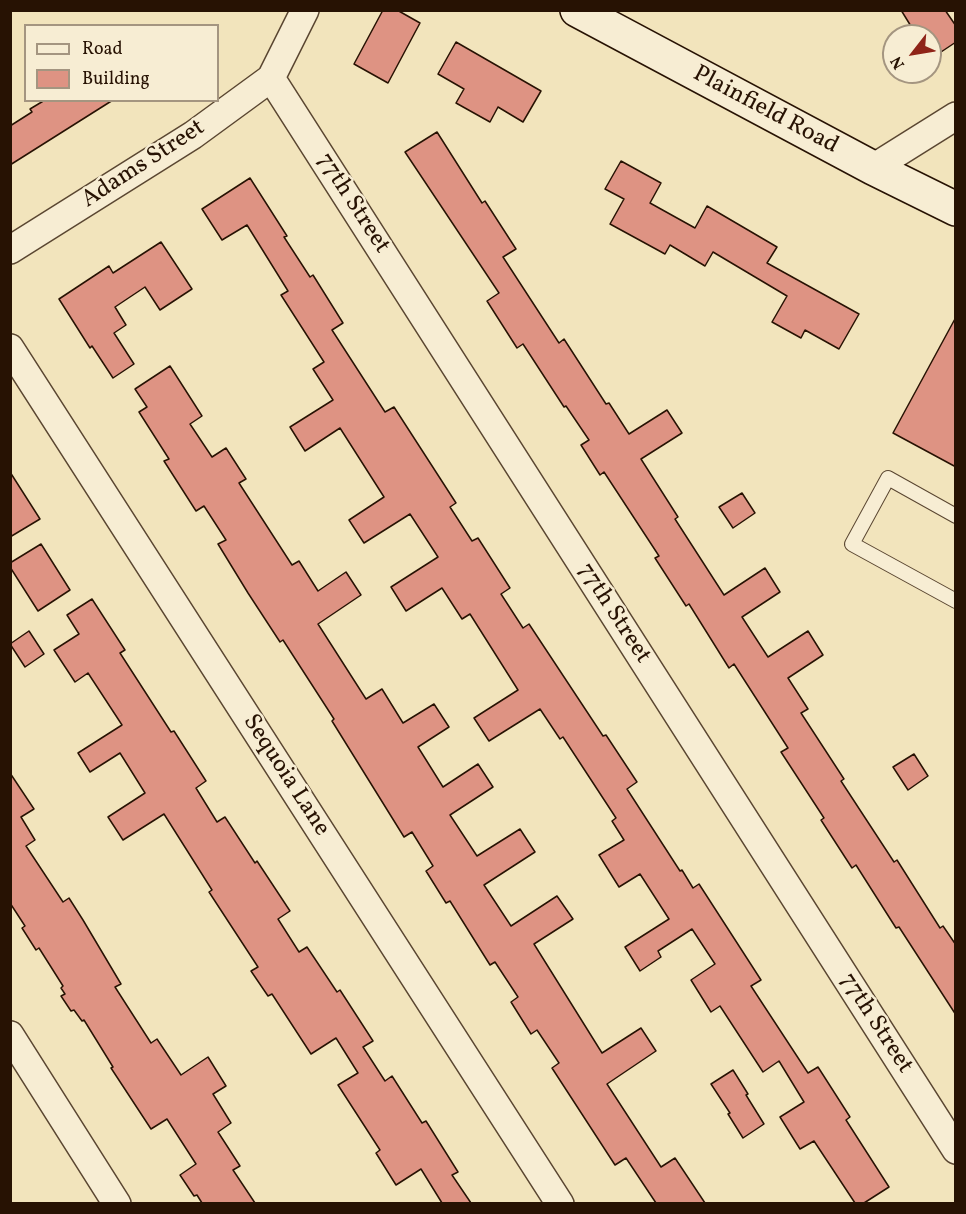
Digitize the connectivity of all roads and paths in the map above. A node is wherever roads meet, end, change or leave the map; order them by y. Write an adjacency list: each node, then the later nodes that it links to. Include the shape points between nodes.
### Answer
1 (305, 10): 3 (street, Adams Street)
2 (577, 10): 5 (main road, Plainfield Road)
3 (271, 78): 7 (street, Adams Street, via 193,135); 12 (street, 77th Street)
4 (956, 116): 5 (street)
5 (873, 168): 6 (main road, Plainfield Road)
6 (949, 198)
7 (10, 250)
8 (10, 348): 14 (street, Sequoia Lane)
9 (956, 516): 10 (lane, via 888,478 852,544)
10 (956, 601)
11 (10, 1035): 13 (street)
12 (956, 1150)
13 (117, 1203)
14 (560, 1203)

